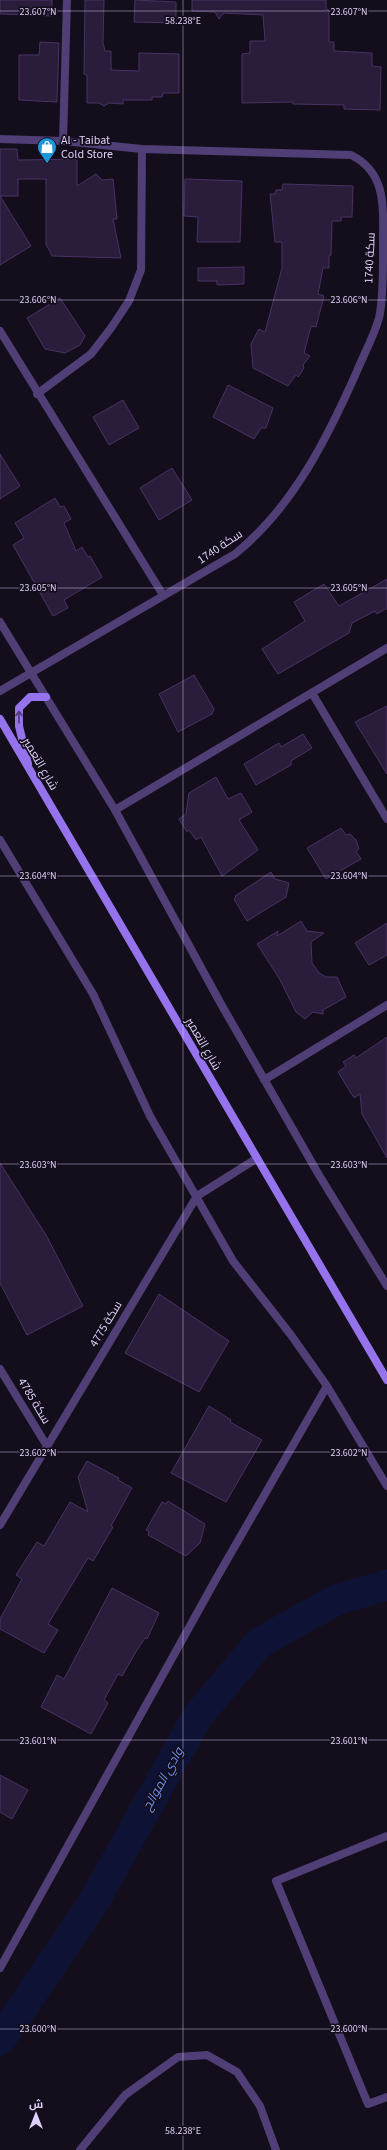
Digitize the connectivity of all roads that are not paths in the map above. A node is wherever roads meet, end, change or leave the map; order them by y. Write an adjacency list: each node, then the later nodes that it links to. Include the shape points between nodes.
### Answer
1 (67, 0): 3 (street)
2 (0, 139): 3 (street, سكة 1740)
3 (63, 141): 4 (street, سكة 1740)
4 (142, 149): 6 (street, via 141,270 129,301 91,354); 7 (street, سكة 1740, via 351,155 363,161 376,179 384,224 379,317 340,411 320,448 284,505 250,542 235,554)
5 (0, 331): 6 (street)
6 (37, 394): 7 (street)
7 (163, 595): 10 (street, سكة 1740)
8 (0, 622): 10 (street)
9 (387, 648): 12 (street)
10 (31, 673): 11 (street, سكة 1740); 13 (street)
11 (0, 691)
12 (312, 693): 16 (street); 17 (street)
13 (46, 697): 15 (main road, one-way to 13, via 19,726 19,708 30,697); 16 (street)
14 (0, 719): 15 (main road, شارع التعمير)
15 (29, 769): 21 (main road, شارع التعمير)
16 (114, 810): 20 (street)
17 (387, 819)
18 (0, 840): 22 (street, via 93,994 150,1116)
19 (387, 1005): 20 (street)
20 (264, 1080): 23 (street)
21 (256, 1159): 22 (street, سكة 4775); 25 (main road, شارع التعمير)
22 (197, 1196): 26 (street, via 233,1261); 27 (street, سكة 4775)
23 (387, 1286)
24 (0, 1369): 27 (street, سكة 4785)
25 (387, 1380)
26 (327, 1386): 28 (street); 31 (street, via 216,1579)
27 (47, 1446): 29 (street, سكة 4775)
28 (387, 1486)
29 (0, 1525)
30 (387, 1836): 32 (street, via 276,1881 368,2104)
31 (0, 1968)
32 (387, 2097)
33 (80, 2150): 34 (street, via 125,2095 178,2057 208,2055 237,2072 260,2106)
34 (276, 2150)

